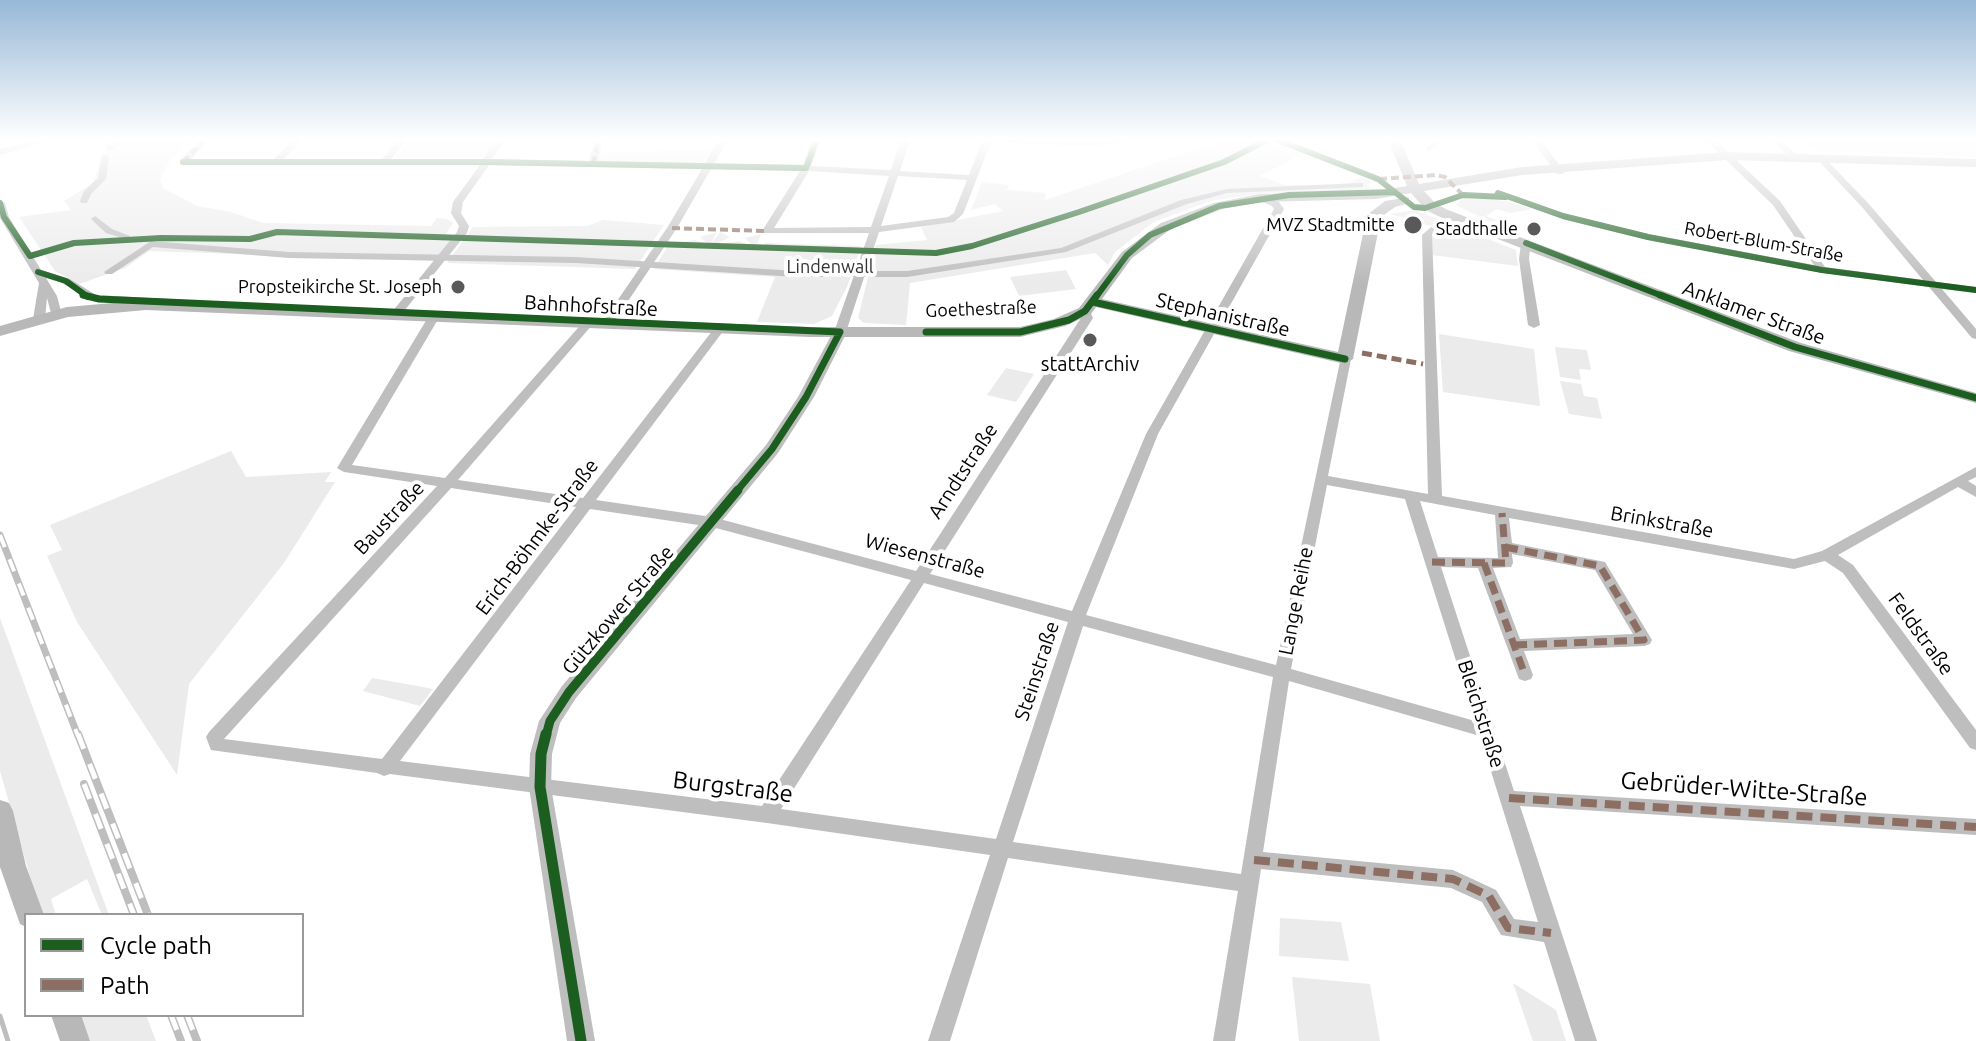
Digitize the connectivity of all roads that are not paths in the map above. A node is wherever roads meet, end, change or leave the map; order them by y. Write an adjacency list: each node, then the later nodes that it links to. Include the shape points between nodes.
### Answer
1 (469, 188): 24 (street, via 456,213 464,226)
2 (696, 188): 28 (street)
3 (794, 188): 15 (street, via 767,231)
4 (887, 188): 15 (street)
5 (968, 188): 15 (street, via 954,218)
6 (1422, 188): 11 (main road)
7 (1423, 188): 11 (main road)
8 (1446, 188): 11 (main road)
9 (1761, 188): 18 (street)
10 (1847, 188): 20 (street)
11 (1424, 191): 13 (main road); 17 (main road, Anklamer Straße, via 1443,213); 35 (main road, Lange Reihe, via 1374,215)
12 (1498, 193): 18 (street, Robert-Blum-Straße, via 1611,229)
13 (1260, 198): 22 (main road, via 1200,212 1150,235 1127,255); 31 (street, Steinstraße, via 1279,209)
14 (0, 203): 19 (street)
15 (874, 230): 33 (street)
16 (1431, 230): 43 (street, via 1427,235)
17 (1526, 243): 29 (street); 36 (main road, Anklamer Straße, via 1795,347)
18 (1822, 270): 20 (street, Robert-Blum-Straße)
19 (38, 272): 23 (street, Bahnhofstraße, via 93,298); 26 (street)
20 (1936, 286): 21 (street, Robert-Blum-Straße); 34 (street)
21 (1976, 290)
22 (1089, 307): 31 (main road, Stephanistraße); 33 (main road, Goethestraße, via 1059,323 1020,332); 51 (street, Arndtstraße, via 1087,318)
23 (245, 308): 24 (main road, Bahnhofstraße); 26 (main road, Bahnhofstraße, via 125,305)
24 (396, 314): 25 (main road, Bahnhofstraße)
25 (434, 316): 27 (main road, Bahnhofstraße); 40 (street, Wiesenstraße, via 344,468)
26 (47, 317): 32 (main road, Bahnhofstraße)
27 (589, 322): 28 (main road, Bahnhofstraße); 40 (street, Baustraße)
28 (608, 323): 30 (main road, Bahnhofstraße)
29 (1534, 325)
30 (720, 328): 33 (main road, Bahnhofstraße); 44 (street, Erich-Böhmke-Straße)
31 (1211, 329): 35 (main road, Stephanistraße); 52 (street, Steinstraße, via 1152,434)
32 (0, 331)
33 (840, 332): 46 (street, Gützkower Straße, via 772,449)
34 (1976, 336)
35 (1345, 359): 38 (street, Lange Reihe)
36 (1976, 398)
37 (1976, 471): 39 (street, Brinkstraße)
38 (1320, 479): 42 (street, Brinkstraße); 54 (street, Lange Reihe)
39 (1957, 481): 41 (street); 48 (street, Brinkstraße)
40 (448, 483): 44 (street, Wiesenstraße); 57 (street, Baustraße)
41 (1976, 492)
42 (1411, 496): 43 (street, Brinkstraße); 49 (street, Bleichstraße)
43 (1435, 500): 45 (street, Brinkstraße)
44 (589, 503): 46 (street, Wiesenstraße); 59 (street, Erich-Böhmke-Straße)
45 (1502, 513): 47 (street); 48 (street, Brinkstraße, via 1777,563 1805,564)
46 (712, 522): 51 (street, Wiesenstraße); 60 (street, Gützkower Straße, via 569,692 545,737)
47 (1505, 547): 50 (street, via 1506,563); 53 (street, via 1600,566 1644,640)
48 (1827, 555): 58 (street, Feldstraße, via 1848,569)
49 (1432, 562): 50 (street); 56 (street, Bleichstraße)
50 (1484, 563): 53 (street)
51 (920, 578): 52 (street, Wiesenstraße); 63 (street, Arndtstraße)
52 (1077, 619): 54 (street, Wiesenstraße); 65 (street, Steinstraße)
53 (1514, 645): 55 (street)
54 (1282, 673): 56 (street, Wiesenstraße); 66 (street, Lange Reihe)
55 (1525, 675)
56 (1486, 731): 61 (street, Bleichstraße)
57 (215, 737): 59 (street, Burgstraße, via 217,745)
58 (1976, 743)
59 (384, 769): 60 (street, Burgstraße)
60 (540, 787): 63 (street, Burgstraße); 72 (street, Gützkower Straße)
61 (1509, 798): 64 (street, Gebrüder-Witte-Straße); 69 (street, Bleichstraße)
62 (0, 811): 68 (main road)
63 (767, 815): 65 (street, Burgstraße)
64 (1976, 827)
65 (1003, 849): 67 (street, Burgstraße); 73 (street, Steinstraße)
66 (1254, 860): 67 (street, Lange Reihe); 69 (street, via 1453,879 1489,896 1508,928)
67 (1249, 884): 74 (street, Lange Reihe)
68 (29, 913)
69 (1551, 933): 75 (street, Bleichstraße)
70 (67, 1017): 71 (main road)
71 (75, 1041)
72 (581, 1041)
73 (939, 1041)
74 (1224, 1041)
75 (1586, 1041)

